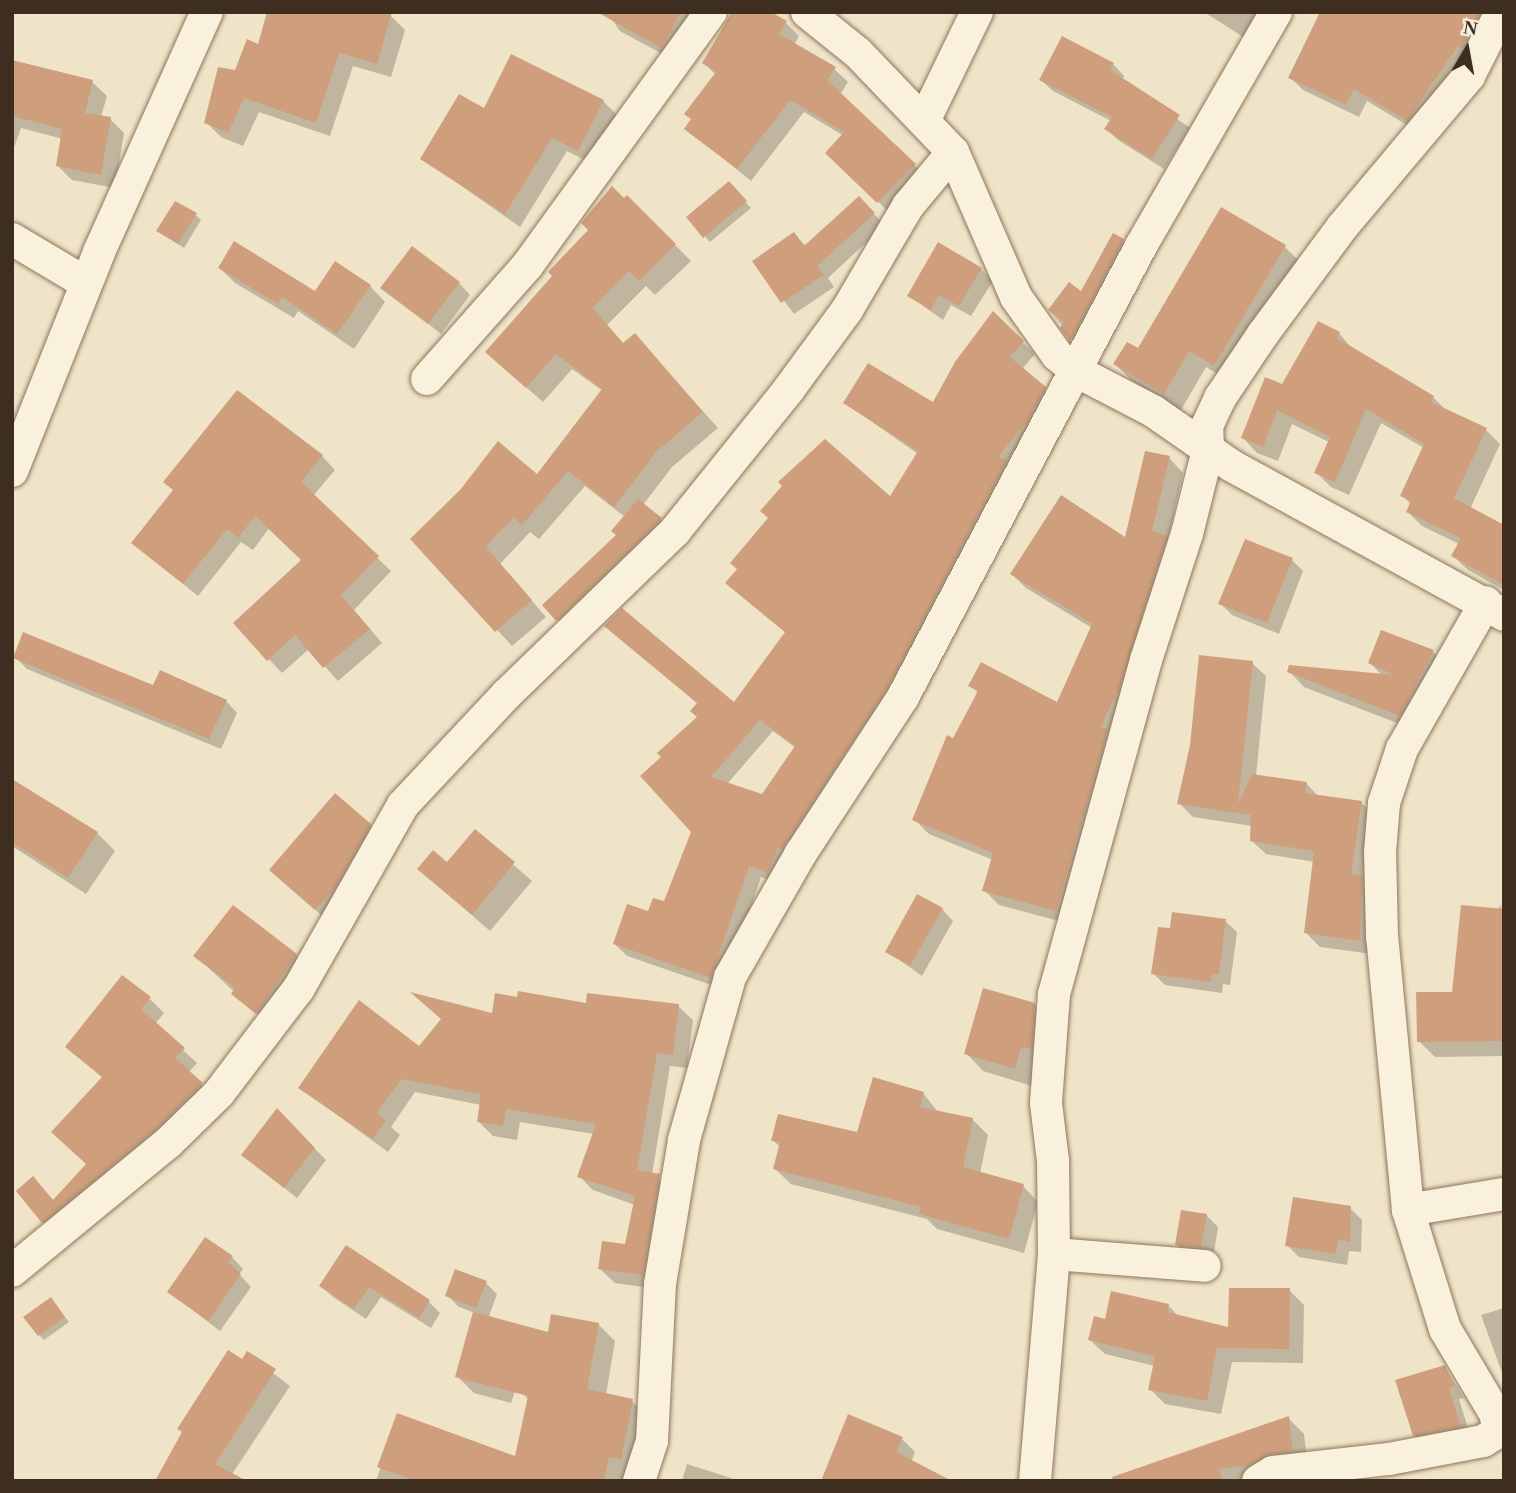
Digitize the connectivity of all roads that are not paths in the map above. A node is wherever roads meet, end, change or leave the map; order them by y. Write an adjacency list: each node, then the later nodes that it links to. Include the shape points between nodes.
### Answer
1 (207, 12): 10 (street)
2 (710, 12): 12 (street, via 527,266)
3 (807, 12): 7 (street, via 858,53)
4 (976, 12): 7 (street)
5 (1276, 12): 11 (street, via 1141,246)
6 (1501, 12): 13 (street, via 1469,76 1343,226 1227,387 1207,426)
7 (925, 119): 8 (street)
8 (953, 152): 11 (street, via 1016,298 1057,355); 20 (street, via 908,206 846,310 789,389 675,531 507,694 403,805 299,988 219,1093 168,1143)
9 (12, 239): 10 (street)
10 (86, 284): 14 (street)
11 (1078, 372): 13 (street, via 1153,411); 21 (street, via 904,697 801,853 730,976 684,1140 660,1284 652,1441)
12 (427, 379)
13 (1209, 450): 15 (street); 18 (street, via 1054,995 1046,1103 1053,1161)
14 (12, 471)
15 (1498, 609): 17 (street, via 1402,749 1384,803 1382,937)
16 (1504, 1194): 17 (street)
17 (1408, 1210): 23 (street, via 1445,1329 1496,1415 1498,1432 1483,1441 1389,1459 1273,1472)
18 (1054, 1254): 19 (street); 22 (street)
19 (1205, 1266)
20 (12, 1271)
21 (639, 1481)
22 (1035, 1481)
23 (1258, 1481)

